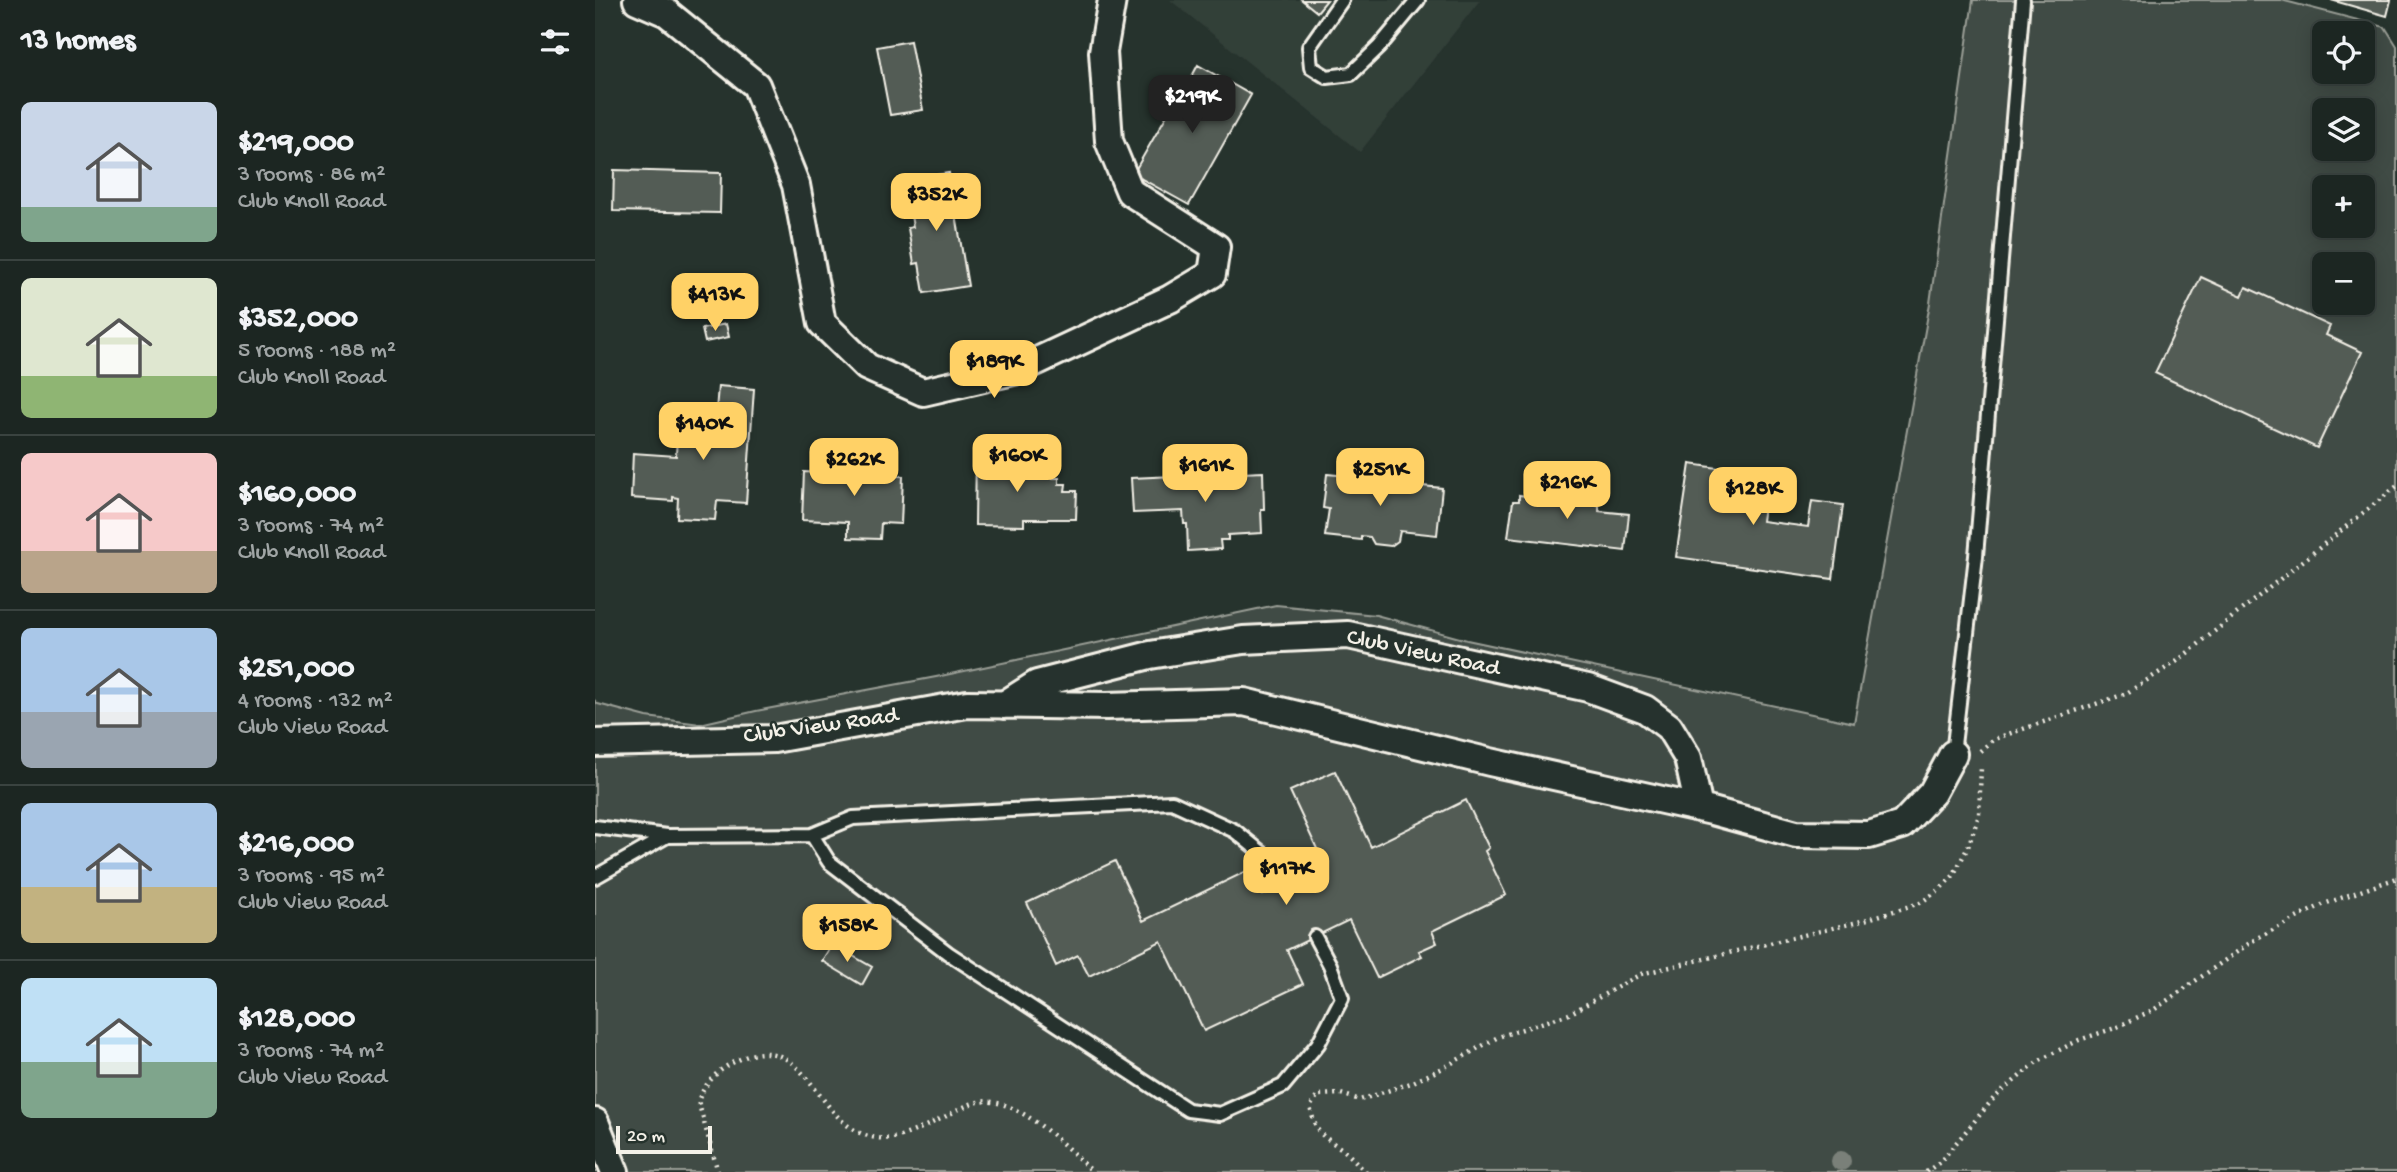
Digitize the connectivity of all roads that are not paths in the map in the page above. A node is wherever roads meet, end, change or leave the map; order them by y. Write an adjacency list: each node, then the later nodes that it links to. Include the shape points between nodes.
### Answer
1 (637, 0): 2 (street, via 667,13 756,85 796,185 822,323 867,368 923,391 1018,370 1170,299 1212,274 1216,247 1130,192 1109,141 1103,52)
2 (1112, 0)
3 (1342, 0): 4 (lane, via 1309,47 1311,67 1327,77 1351,74)
4 (1417, 0)
5 (2023, 0): 8 (lane, via 1976,556)
6 (1004, 705): 7 (street, Club View Road, via 967,704 774,739); 9 (street, Club View Road, via 1244,702); 9 (street, Club View Road, via 1037,684 1150,655 1243,640 1347,635 1588,688 1645,709 1669,726 1688,758)
7 (595, 743)
8 (1953, 754): 9 (street, Club View Road, via 1932,793 1902,825 1869,835 1797,834)
9 (1699, 808)
10 (595, 827): 12 (lane)
11 (812, 835): 12 (lane); 14 (lane, via 853,818 1172,802 1235,831 1262,853); 15 (lane, via 829,862 948,953 1188,1110 1220,1114 1283,1086 1318,1044 1342,998)
12 (667, 836): 13 (lane)
13 (595, 877)
14 (1286, 884)
15 (1315, 937)
16 (595, 1122): 17 (street)
17 (615, 1172)

